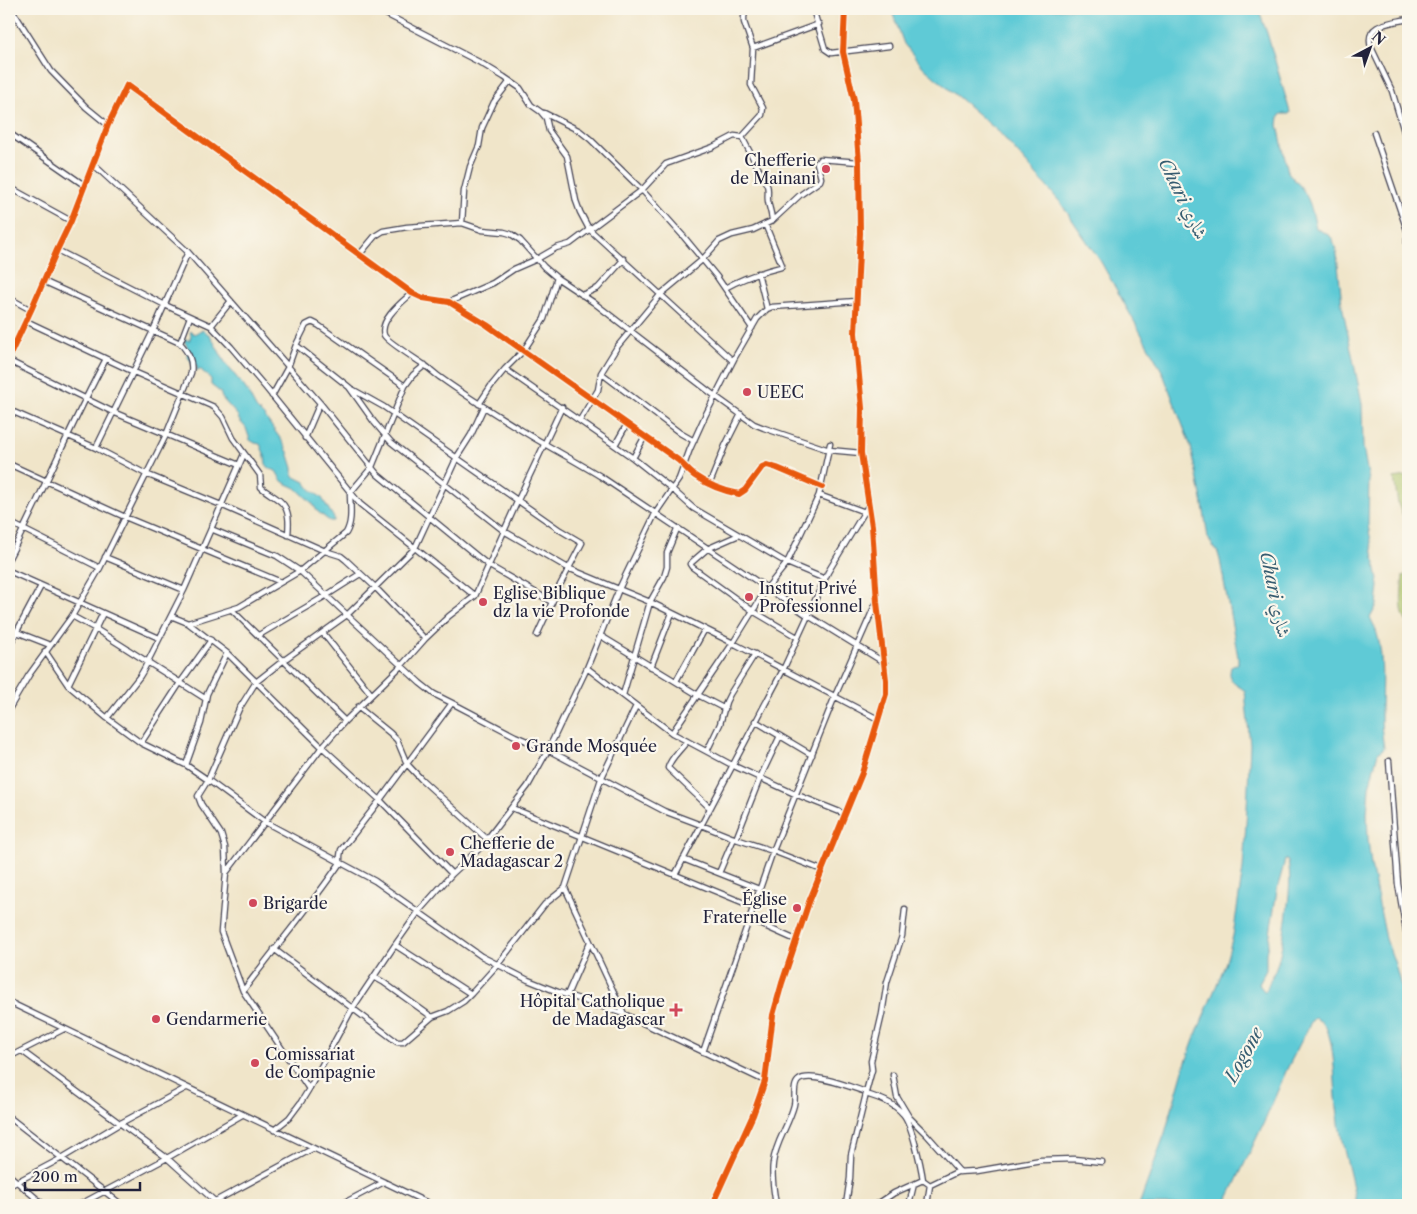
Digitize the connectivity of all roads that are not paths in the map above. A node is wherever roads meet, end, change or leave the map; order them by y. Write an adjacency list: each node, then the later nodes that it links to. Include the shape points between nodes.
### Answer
1 (9, 9): 13 (street, via 51,71)
2 (376, 9): 11 (street)
3 (746, 9): 9 (street, via 744,22)
4 (813, 9): 7 (street)
5 (845, 9): 10 (street)
6 (1408, 19): 17 (street, via 1381,25 1372,31 1369,40 1392,91)
7 (818, 24): 9 (street); 10 (street, via 827,50)
8 (889, 46): 10 (street)
9 (753, 48): 16 (street, via 751,85 763,108 762,115)
10 (843, 52): 18 (street, via 854,100)
11 (510, 81): 12 (street); 25 (street, via 494,102 482,128 464,191)
12 (541, 112): 22 (street, via 580,131); 27 (street, via 549,131 567,156 576,201)
13 (108, 125): 19 (street); 33 (street, via 127,84)
14 (9, 133): 20 (street)
15 (1374, 133): 28 (street)
16 (742, 137): 22 (street, via 734,136 666,164); 24 (street, via 767,185)
17 (1408, 144)
18 (859, 162): 24 (street, via 820,159 817,163 820,181); 46 (street)
19 (94, 165): 20 (street); 32 (street)
20 (84, 185): 23 (street)
21 (9, 186): 23 (street)
22 (642, 190): 27 (street); 36 (street)
23 (71, 221): 31 (street)
24 (772, 222): 26 (street)
25 (462, 223): 33 (street, via 383,231); 34 (street, via 510,234)
26 (765, 224): 36 (street, via 719,241); 37 (street, via 782,265)
27 (589, 229): 34 (street, via 570,244); 35 (street)
28 (1408, 233)
29 (1408, 239): 30 (main road)
30 (1408, 245)
31 (57, 250): 39 (street); 48 (street)
32 (188, 252): 45 (street); 48 (street)
33 (360, 254): 41 (street)
34 (537, 259): 38 (street); 47 (street)
35 (624, 259): 42 (street); 43 (street, via 598,288)
36 (702, 260): 40 (street); 42 (street)
37 (758, 273): 40 (street); 49 (street)
38 (557, 278): 43 (street); 59 (street, via 547,314)
39 (43, 281): 50 (street); 56 (street)
40 (725, 288): 54 (street)
41 (412, 293): 47 (street); 64 (street, via 384,323 384,335)
42 (661, 294): 55 (street); 63 (street)
43 (582, 295): 55 (street)
44 (9, 298): 50 (street)
45 (231, 301): 53 (street); 65 (street)
46 (857, 301): 49 (street); 96 (street, via 855,333 861,400)
47 (449, 302): 59 (street)
48 (165, 305): 51 (street); 56 (street)
49 (767, 309): 54 (street)
50 (31, 310): 52 (street)
51 (190, 317): 53 (street); 57 (street)
52 (26, 321): 60 (street); 61 (street)
53 (211, 326): 72 (street)
54 (752, 328): 63 (street)
55 (630, 330): 68 (street); 73 (street)
56 (153, 331): 57 (street); 67 (street)
57 (180, 343): 71 (street, via 189,354 192,367)
58 (296, 345): 65 (street); 69 (street, via 306,325 312,322); 70 (street)
59 (524, 350): 66 (street); 75 (street)
60 (9, 357)
61 (106, 359): 67 (street); 74 (street)
62 (9, 361): 74 (street)
63 (733, 361): 73 (street)
64 (425, 365): 69 (street); 77 (street)
65 (288, 366): 72 (street); 76 (street)
66 (505, 369): 77 (street, via 491,386); 78 (street)
67 (134, 372): 71 (street); 80 (street)
68 (601, 373): 75 (street, via 598,390); 90 (street)
69 (404, 386): 81 (street)
70 (349, 387): 81 (street); 85 (street)
71 (182, 393): 86 (street); 97 (street, via 214,407)
72 (272, 396): 89 (street)
73 (715, 396): 82 (street); 90 (street)
74 (84, 398): 80 (street); 87 (street)
75 (592, 399): 83 (street); 84 (street)
76 (320, 403): 89 (street); 103 (street)
77 (482, 405): 91 (street); 98 (street, via 471,435)
78 (562, 408): 83 (street); 91 (street)
79 (9, 410): 87 (street)
80 (113, 412): 86 (street); 94 (street)
81 (393, 414): 85 (street); 98 (street)
82 (741, 414): 95 (street, via 754,424); 107 (street)
83 (580, 420): 93 (street)
84 (628, 424): 88 (street); 93 (street)
85 (384, 434): 103 (street); 106 (street)
86 (166, 435): 101 (street); 104 (street)
87 (66, 436): 94 (street); 105 (street)
88 (645, 436): 99 (street); 102 (street)
89 (305, 438): 110 (street)
90 (694, 441): 102 (street)
91 (544, 443): 112 (street); 116 (street)
92 (830, 444): 95 (street)
93 (615, 445): 99 (street)
94 (96, 448): 104 (street)
95 (829, 450): 96 (street); 108 (street)
96 (861, 453): 114 (street)
97 (244, 454): 101 (street); 124 (street, via 260,475 261,487 285,507)
98 (457, 457): 106 (street); 112 (street)
99 (633, 458): 109 (street)
100 (9, 464): 105 (street)
101 (239, 465): 113 (street)
102 (685, 465): 107 (street, via 695,476); 109 (street)
103 (372, 467): 110 (street); 117 (street)
104 (146, 474): 113 (street); 118 (street)
105 (47, 481): 118 (street); 122 (street)
106 (444, 483): 117 (street); 123 (street)
107 (710, 483): 108 (street, via 739,494 767,465)
108 (822, 487): 111 (street)
109 (672, 489): 116 (street); 125 (street, via 693,508)
110 (350, 493): 126 (street); 129 (street, via 348,530)
111 (819, 495): 115 (street); 132 (street)
112 (518, 500): 123 (street); 135 (street, via 582,543)
113 (221, 505): 120 (street); 124 (street)
114 (868, 506): 115 (street); 150 (street)
115 (865, 512): 139 (street)
116 (655, 514): 121 (street); 144 (street)
117 (429, 516): 126 (street); 133 (street)
118 (125, 517): 127 (street); 130 (street)
119 (9, 522): 122 (street)
120 (211, 528): 127 (street); 136 (street, via 277,556)
121 (677, 529): 128 (street); 149 (street, via 667,553 664,577)
122 (23, 530): 131 (street); 134 (street)
123 (504, 531): 133 (street); 135 (street)
124 (288, 535): 129 (street)
125 (739, 535): 128 (street); 132 (street)
126 (414, 548): 142 (street); 147 (street)
127 (202, 549): 140 (street); 145 (street)
128 (707, 549): 143 (street); 153 (street, via 690,564 692,567)
129 (325, 552): 136 (street); 138 (street, via 341,556)
130 (105, 557): 134 (street); 145 (street)
131 (9, 558)
132 (787, 563): 139 (street); 143 (street)
133 (488, 565): 147 (street); 148 (street)
134 (100, 568): 151 (street)
135 (568, 568): 144 (street); 148 (street)
136 (300, 571): 140 (street); 146 (street)
137 (9, 572): 141 (street)
138 (360, 574): 142 (street); 146 (street)
139 (825, 579): 157 (street)
140 (281, 582): 152 (street)
141 (41, 586): 151 (street); 164 (street)
142 (375, 587): 156 (street); 171 (street)
143 (767, 588): 153 (street); 157 (street)
144 (619, 589): 149 (street); 168 (street)
145 (184, 590): 159 (street)
146 (327, 595): 156 (street); 166 (street)
147 (475, 596): 171 (street)
148 (552, 602): 167 (street)
149 (650, 602): 155 (street); 180 (street)
150 (877, 602): 176 (street); 183 (street)
151 (79, 603): 154 (street); 158 (street)
152 (232, 610): 160 (street); 166 (street)
153 (753, 611): 169 (street); 173 (street)
154 (103, 613): 162 (street); 170 (street)
155 (672, 613): 163 (street); 185 (street)
156 (347, 615): 165 (street); 184 (street)
157 (807, 615): 169 (street); 176 (street)
158 (72, 616): 162 (street); 174 (street)
159 (171, 616): 160 (street); 170 (street)
160 (188, 622): 172 (street)
161 (9, 628): 164 (street)
162 (94, 628): 182 (street); 191 (street)
163 (705, 629): 173 (street); 188 (street)
164 (16, 631): 174 (street); 175 (street)
165 (323, 633): 181 (street); 192 (street)
166 (259, 635): 181 (street)
167 (537, 635)
168 (601, 636): 180 (street); 186 (street)
169 (798, 637): 187 (street)
170 (159, 638): 182 (street)
171 (425, 639): 184 (street)
172 (211, 640): 178 (street); 190 (street)
173 (733, 643): 179 (street); 194 (street)
174 (50, 645): 177 (street)
175 (9, 646)
176 (857, 646): 183 (street); 195 (street)
177 (45, 651): 191 (street); 198 (street)
178 (227, 653): 189 (street); 196 (street)
179 (754, 654): 187 (street); 201 (street, via 730,694)
180 (634, 657): 185 (street); 193 (street)
181 (284, 660): 189 (street); 204 (street)
182 (147, 661): 190 (street); 202 (street, via 140,676)
183 (885, 663): 203 (street, via 886,694)
184 (402, 665): 192 (street); 197 (street, via 434,694)
185 (651, 667): 188 (street)
186 (587, 668): 193 (street); 211 (street)
187 (783, 670): 195 (street); 205 (street)
188 (676, 681): 194 (street)
189 (256, 682): 210 (street); 220 (street, via 234,718)
190 (180, 683): 196 (street); 209 (street)
191 (68, 685): 202 (street)
192 (370, 694): 200 (street)
193 (623, 695): 199 (street)
194 (698, 695): 201 (street); 206 (street)
195 (835, 696): 203 (street); 213 (street)
196 (206, 699): 216 (street)
197 (452, 704): 211 (street); 215 (street)
198 (9, 706)
199 (636, 706): 206 (street); 219 (street)
200 (358, 707): 204 (street); 215 (street, via 397,740)
201 (725, 709): 212 (street)
202 (106, 718): 209 (street)
203 (878, 719): 225 (street, via 871,748)
204 (345, 721): 210 (street)
205 (755, 721): 207 (street); 217 (street)
206 (672, 733): 208 (street)
207 (780, 736): 213 (street); 218 (street)
208 (687, 741): 212 (street); 224 (street, via 668,768)
209 (141, 742): 216 (street)
210 (322, 747): 222 (street); 226 (street)
211 (548, 750): 219 (street); 223 (street)
212 (707, 751): 217 (street)
213 (812, 755): 221 (street)
214 (1389, 761): 247 (street, via 1398,884)
215 (407, 764): 222 (street); 229 (street)
216 (186, 765): 220 (street)
217 (732, 765): 218 (street); 224 (street)
218 (760, 778): 221 (street); 230 (street)
219 (601, 779): 227 (street, via 664,812); 228 (street)
220 (208, 780): 226 (street); 235 (street, via 198,800 221,834)
221 (796, 794): 225 (street); 231 (street)
222 (380, 800): 233 (street, via 342,850); 237 (street)
223 (512, 808): 228 (street); 229 (street)
224 (710, 808): 227 (street)
225 (844, 814): 234 (street)
226 (265, 822): 233 (street); 235 (street)
227 (701, 825): 230 (street); 232 (street)
228 (581, 837): 238 (street); 239 (street)
229 (487, 839): 237 (street)
230 (735, 839): 231 (street); 236 (street)
231 (773, 851): 234 (street); 240 (street)
232 (683, 859): 236 (street); 238 (street)
233 (340, 862): 243 (street, via 375,881); 249 (street, via 322,890)
234 (822, 870): 245 (street)
235 (226, 873): 252 (street, via 221,932)
236 (719, 873): 240 (street)
237 (452, 874): 243 (street)
238 (675, 875): 241 (street)
239 (565, 888): 246 (street); 250 (street, via 546,904)
240 (759, 890): 241 (street)
241 (754, 907): 244 (street)
242 (905, 909): 267 (street, via 902,936 887,982)
243 (419, 912): 248 (street); 250 (street, via 465,946)
244 (749, 919): 245 (street); 261 (street)
245 (796, 940): 264 (street, via 773,1015)
246 (590, 942): 254 (street); 257 (street)
247 (1408, 942)
248 (394, 945): 251 (street); 253 (street)
249 (274, 949): 252 (street); 256 (street)
250 (498, 964): 253 (street); 254 (street)
251 (374, 977): 256 (street); 258 (street)
252 (244, 991): 266 (street)
253 (471, 994): 258 (street, via 448,1011)
254 (567, 995): 257 (street)
255 (9, 1002): 259 (street)
256 (352, 1009): 258 (street, via 400,1043); 266 (street)
257 (624, 1014): 261 (street)
258 (432, 1017)
259 (64, 1029): 260 (street); 265 (street)
260 (22, 1051): 262 (street); 270 (street)
261 (703, 1052): 264 (street)
262 (9, 1057)
263 (893, 1075): 276 (street, via 897,1097 909,1118)
264 (765, 1081): 292 (street)
265 (186, 1088): 268 (street); 270 (street)
266 (309, 1089): 271 (street, via 289,1118)
267 (866, 1093): 278 (street, via 888,1102 905,1116); 293 (street, via 825,1080 803,1078 798,1082 794,1106 774,1154); 294 (street, via 851,1155)
268 (242, 1115): 271 (street); 274 (street)
269 (9, 1116): 273 (street)
270 (119, 1124): 273 (street); 274 (street)
271 (274, 1130): 272 (street)
272 (312, 1148): 280 (street); 285 (street)
273 (62, 1158): 279 (street); 284 (street)
274 (167, 1158): 284 (street); 285 (street)
275 (1102, 1162): 276 (street, via 1042,1160)
276 (960, 1172): 282 (street)
277 (9, 1175): 279 (street)
278 (923, 1180): 281 (street); 282 (street)
279 (17, 1182): 283 (street); 286 (street)
280 (384, 1182): 290 (street); 291 (street)
281 (914, 1184): 295 (street); 296 (street)
282 (930, 1185): 297 (street)
283 (9, 1186)
284 (105, 1191): 287 (street); 288 (street)
285 (216, 1204): 289 (street)
286 (44, 1205)
287 (79, 1205)
288 (122, 1205)
289 (208, 1205)
290 (340, 1205)
291 (432, 1205)
292 (712, 1205)
293 (776, 1205)
294 (846, 1205)
295 (876, 1205)
296 (909, 1205)
297 (927, 1205)

